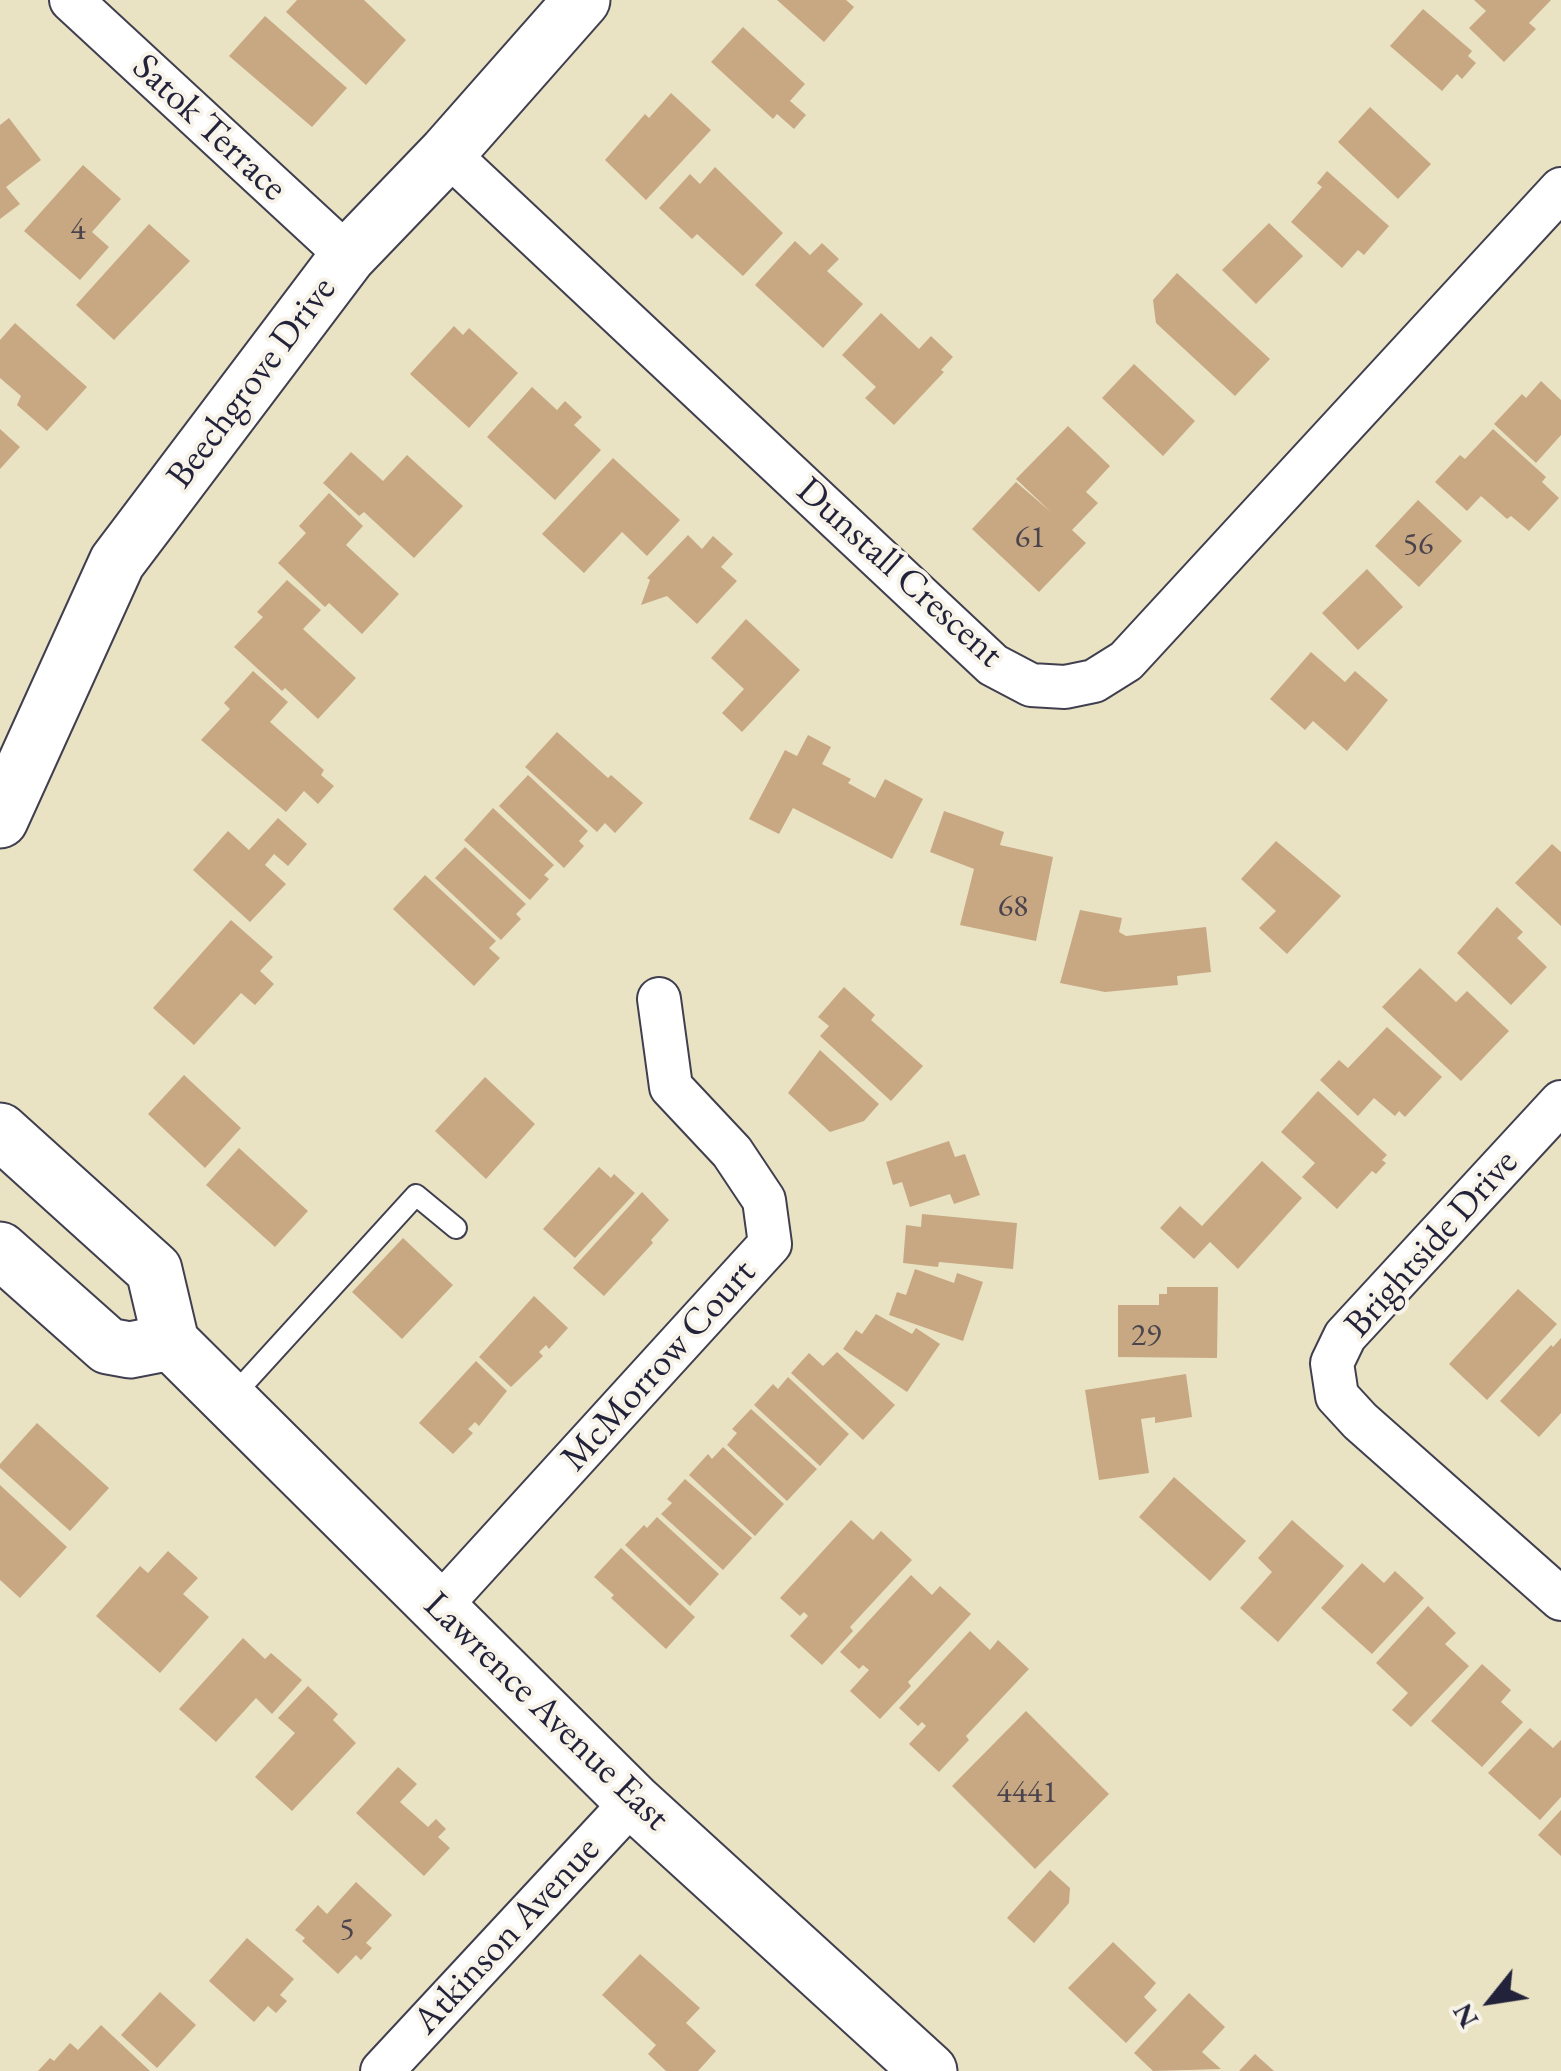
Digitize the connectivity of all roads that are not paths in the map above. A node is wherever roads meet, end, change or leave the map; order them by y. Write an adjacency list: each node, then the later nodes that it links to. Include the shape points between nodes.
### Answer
1 (70, 0): 5 (street, Satok Terrace)
2 (582, 0): 3 (main road, Beechgrove Drive)
3 (447, 153): 4 (street, Dunstall Crescent, via 993,665 1031,685 1064,687 1094,680 1126,661); 5 (main road, Beechgrove Drive)
4 (1561, 189)
5 (348, 256): 6 (main road, Beechgrove Drive, via 117,562)
6 (0, 820)
7 (659, 999): 15 (street, McMorrow Court, via 670,1087 732,1152 764,1200 770,1244)
8 (1561, 1102): 14 (street, Brightside Drive, via 1344,1336 1332,1363 1338,1396 1360,1420)
9 (0, 1131): 12 (main road, via 154,1270)
10 (456, 1228): 13 (lane, via 416,1195)
11 (5, 1266): 12 (main road, via 108,1346 130,1350)
12 (172, 1342): 13 (main road, Lawrence Avenue East)
13 (229, 1400): 15 (main road, Lawrence Avenue East)
14 (1561, 1600)
15 (439, 1607): 16 (main road, Lawrence Avenue East)
16 (633, 1800): 17 (street, Atkinson Avenue); 18 (main road, Lawrence Avenue East)
17 (382, 2071)
18 (929, 2071)

